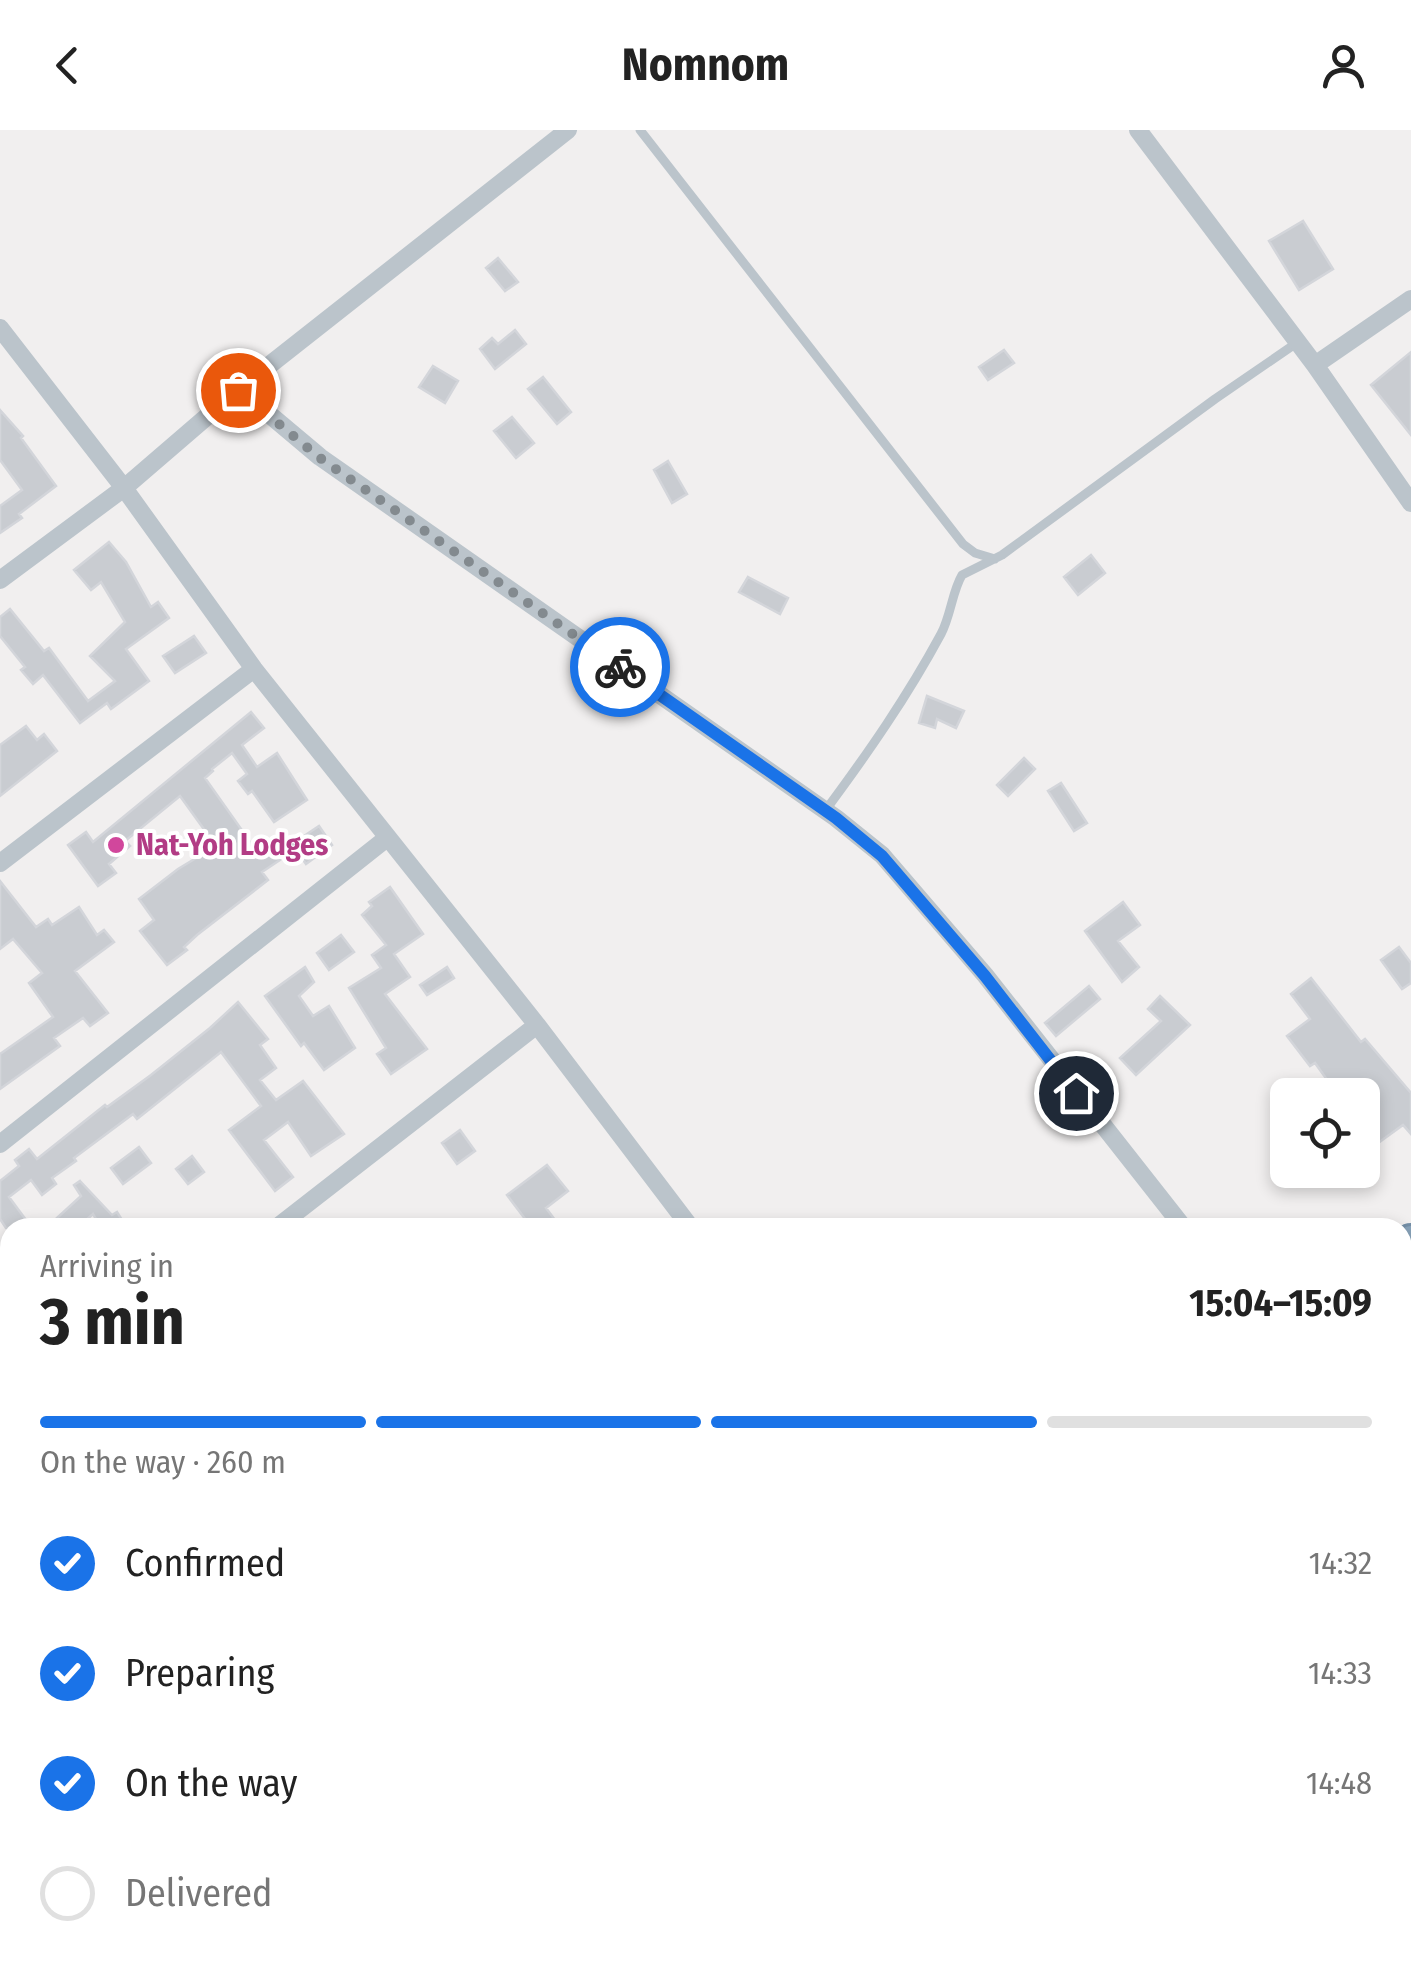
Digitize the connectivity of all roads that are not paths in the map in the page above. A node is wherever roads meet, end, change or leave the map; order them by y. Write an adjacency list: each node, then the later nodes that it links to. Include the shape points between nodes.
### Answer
1 (568, 130): 8 (street)
2 (640, 130): 11 (lane, via 963,544)
3 (1138, 130): 6 (street)
4 (1411, 299): 7 (street)
5 (0, 328): 9 (street)
6 (1298, 342): 7 (street); 11 (lane)
7 (1315, 364): 10 (street)
8 (238, 390): 9 (street); 14 (street, via 320,458)
9 (124, 488): 12 (street); 13 (street)
10 (1411, 504)
11 (995, 559): 14 (lane, via 960,579 948,620 916,681)
12 (0, 580)
13 (254, 668): 15 (street); 16 (street)
14 (825, 811): 21 (street, via 882,856)
15 (388, 838): 17 (street); 18 (street)
16 (0, 863)
17 (537, 1025): 19 (street); 20 (street)
18 (0, 1144)
19 (289, 1218)
20 (683, 1218)
21 (1176, 1218)

